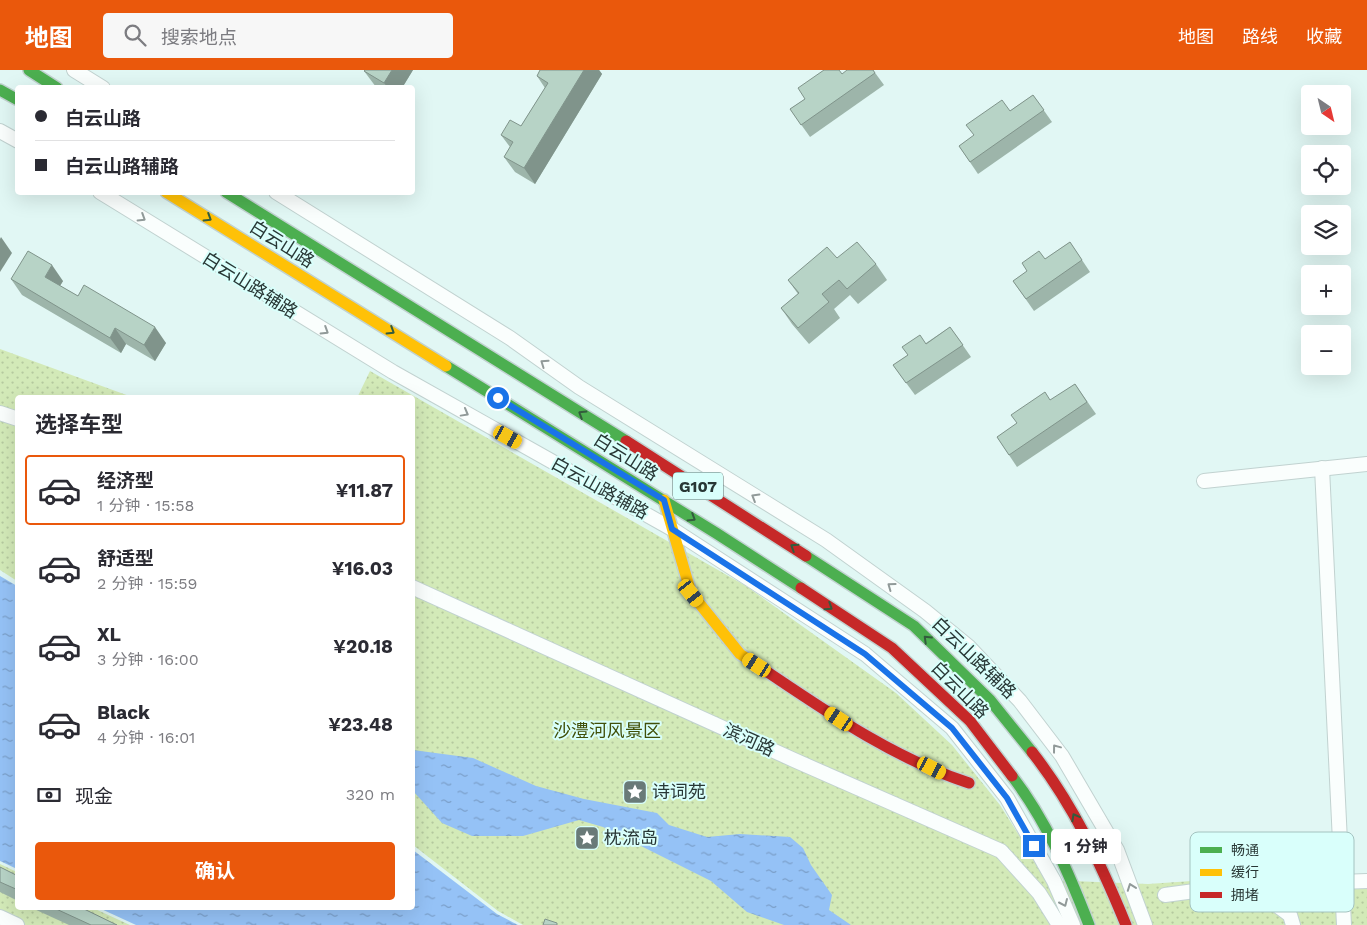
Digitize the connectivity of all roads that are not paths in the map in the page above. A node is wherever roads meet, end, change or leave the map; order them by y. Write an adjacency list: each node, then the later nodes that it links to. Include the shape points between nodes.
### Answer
1 (29, 70): 3 (main road)
2 (74, 70): 4 (street)
3 (52, 85)
4 (98, 85)
5 (0, 90): 6 (main road)
6 (15, 98)
7 (0, 131): 8 (street)
8 (15, 139)
9 (105, 195): 19 (street, 白云山路辅路, one-way to 19, via 392,372)
10 (171, 195): 18 (main road, 白云山路 / G107, one-way to 18)
11 (231, 195): 34 (main road, 白云山路 / G107, one-way to 11, via 1099,860 1054,780 990,700 914,626 732,507)
12 (281, 195): 35 (street, 白云山路辅路, one-way to 12, via 1117,850 1062,756 1020,701 969,647 826,540 596,398 510,338)
13 (0, 413): 14 (street)
14 (15, 418)
15 (1367, 464): 16 (street)
16 (1322, 468): 17 (street); 22 (street)
17 (1204, 480)
18 (664, 500): 19 (main road); 33 (main road, 白云山路 / G107, one-way to 33, via 892,648 970,721 1027,796 1071,878)
19 (672, 529): 21 (main road, via 691,593 740,654 855,730 947,776); 32 (street, 白云山路辅路, one-way to 32, via 865,654 952,728 1007,798 1054,881)
20 (415, 588): 31 (street, 滨河路, via 1001,851 1039,893)
21 (969, 783)
22 (1340, 832)
23 (1367, 881): 24 (street)
24 (1354, 882)
25 (1190, 892): 26 (street)
26 (1165, 895)
27 (1286, 912): 36 (street)
28 (1343, 912): 37 (street)
29 (0, 917): 30 (street)
30 (18, 925)
31 (1059, 925)
32 (1073, 925)
33 (1089, 925)
34 (1126, 925)
35 (1145, 925)
36 (1293, 925)
37 (1344, 925)

